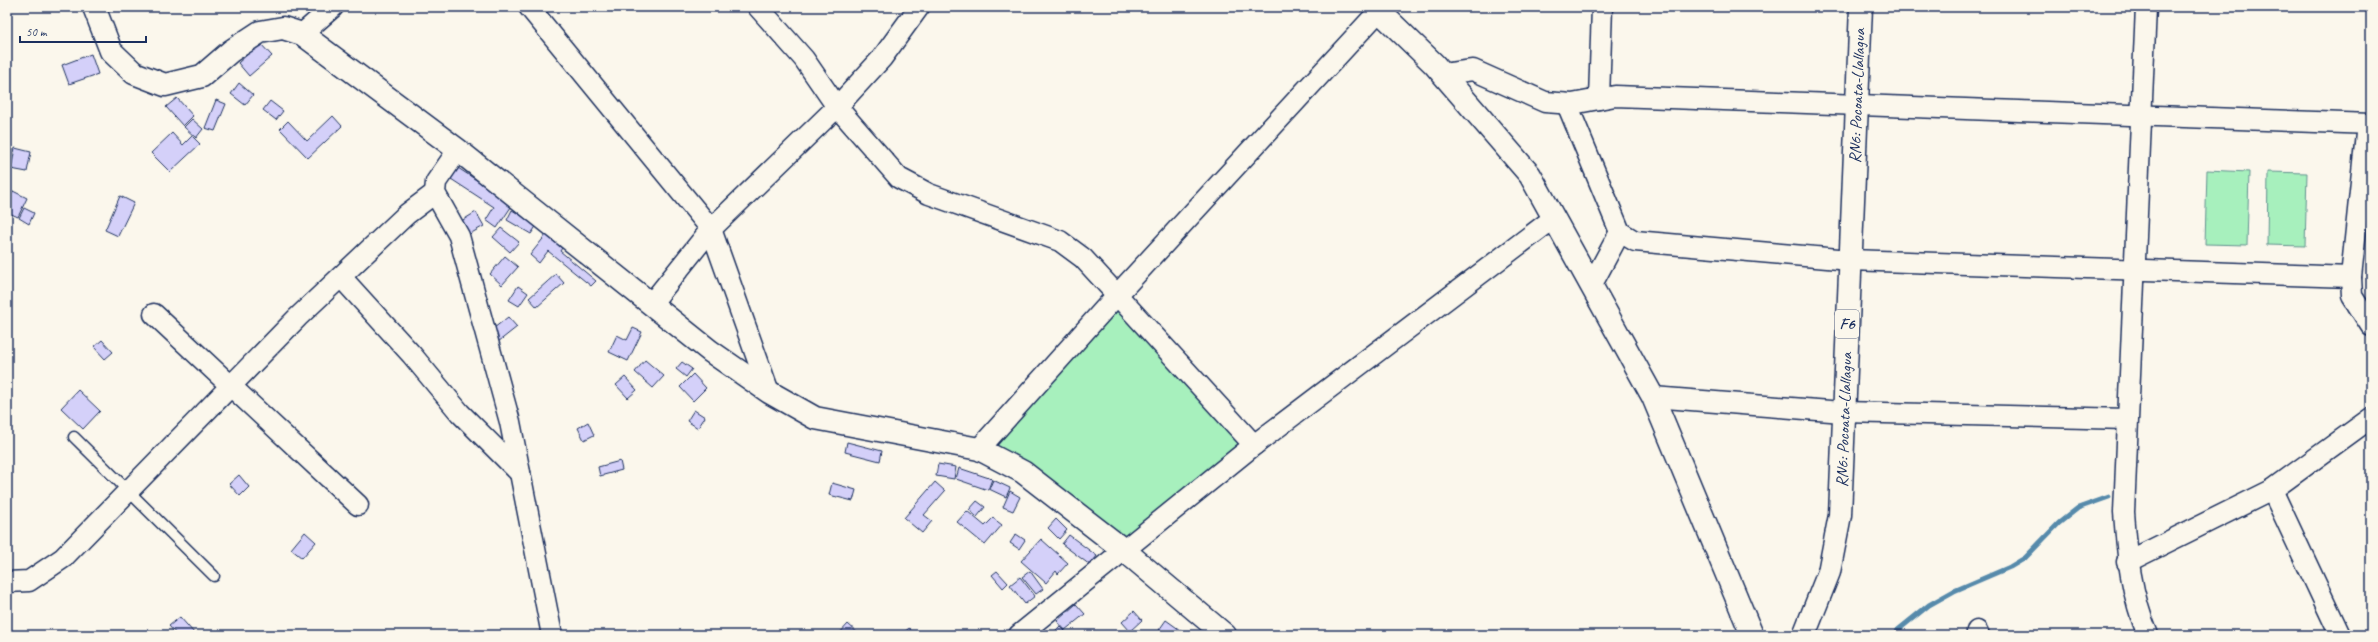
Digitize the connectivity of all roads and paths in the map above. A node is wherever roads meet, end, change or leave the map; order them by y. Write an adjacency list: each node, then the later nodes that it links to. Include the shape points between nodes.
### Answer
1 (94, 7): 10 (main road, via 111,51 134,73 165,85 202,76 231,51 260,32 283,28)
2 (333, 7): 10 (street)
3 (529, 7): 21 (street)
4 (758, 7): 15 (street, via 804,59)
5 (920, 7): 15 (street, via 882,58)
6 (1602, 7): 12 (street)
7 (1861, 7): 14 (main road, RN6: Pocoata-Llallagua / F6)
8 (2146, 7): 16 (street)
9 (1377, 9): 11 (main road); 28 (street)
10 (302, 34): 18 (main road)
11 (1444, 74): 13 (street, via 1473,70 1545,102); 20 (main road, via 1530,175)
12 (1599, 100): 13 (street); 14 (street, via 1614,96)
13 (1567, 104): 22 (street)
14 (1856, 105): 16 (street); 23 (main road, RN6: Pocoata-Llallagua / F6)
15 (838, 107): 21 (street); 28 (street, via 899,178 929,194 1060,241 1082,258)
16 (2142, 115): 17 (street); 24 (street)
17 (2369, 124): 26 (street)
18 (458, 150): 19 (street, via 438,178); 29 (main road)
19 (435, 193): 25 (street, via 406,214); 41 (street, via 459,236 510,422)
20 (1554, 218): 27 (main road); 39 (street)
21 (711, 229): 29 (street); 33 (street)
22 (1620, 232): 23 (street, via 1635,241); 27 (street)
23 (1850, 260): 24 (street); 35 (main road, RN6: Pocoata-Llallagua / F6)
24 (2134, 271): 26 (street); 37 (street)
25 (341, 277): 32 (street); 41 (street, via 412,355 460,413)
26 (2351, 277): 31 (street, via 2352,296)
27 (1591, 286): 34 (main road)
28 (1117, 294): 39 (street); 40 (street)
29 (651, 304): 33 (main road, via 710,351)
30 (154, 314): 32 (street)
31 (2371, 326)
32 (230, 386): 42 (street); 44 (street)
33 (769, 392): 40 (main road, via 815,418)
34 (1653, 396): 35 (street); 53 (main road)
35 (1843, 412): 37 (street); 49 (main road, RN6: Pocoata-Llallagua / F6, via 1840,516 1829,572)
36 (2371, 418): 43 (street)
37 (2127, 419): 46 (street, via 2124,512)
38 (74, 437): 42 (lane)
39 (1254, 444): 45 (street)
40 (979, 449): 45 (main road, via 1023,472)
41 (520, 473): 50 (street)
42 (128, 490): 47 (lane); 48 (street, via 63,558 29,581)
43 (2272, 490): 46 (street); 55 (street)
44 (358, 505)
45 (1125, 551): 51 (street); 52 (main road)
46 (2127, 562): 54 (street, via 2139,614)
47 (214, 576)
48 (7, 582)
49 (1802, 632)
50 (552, 635)
51 (1019, 635)
52 (1226, 635)
53 (1752, 635)
54 (2148, 635)
55 (2340, 635)

